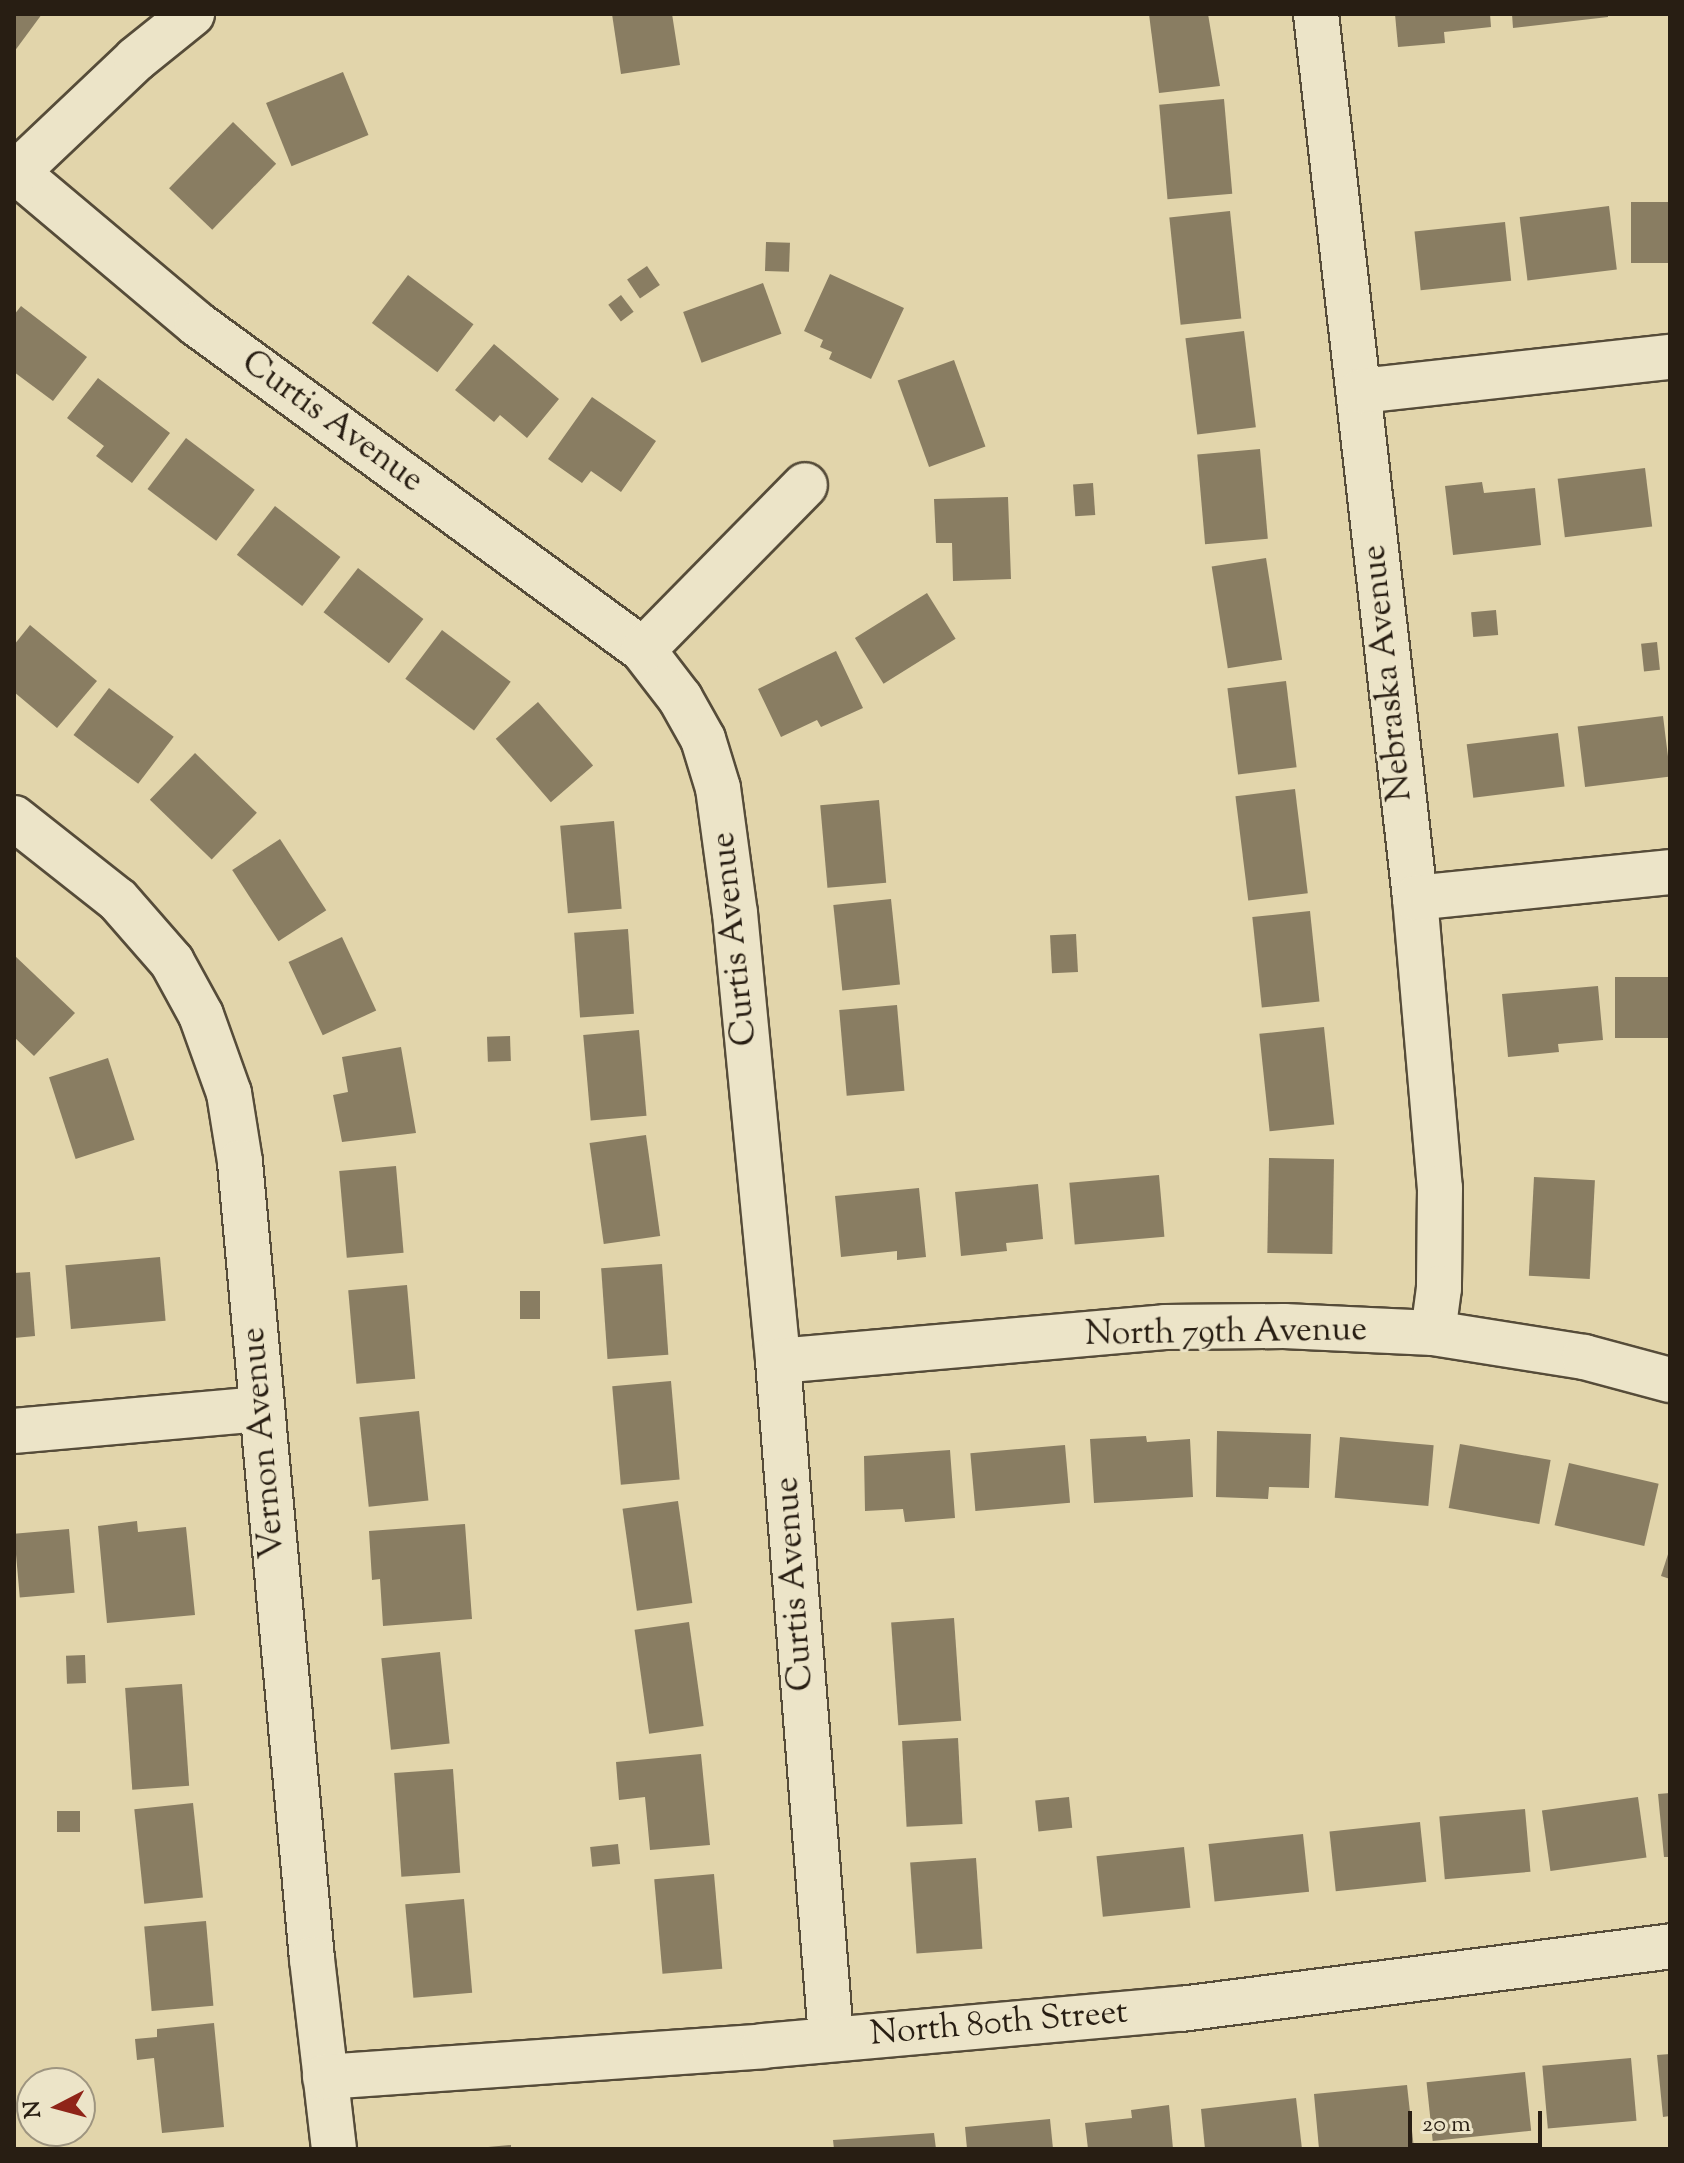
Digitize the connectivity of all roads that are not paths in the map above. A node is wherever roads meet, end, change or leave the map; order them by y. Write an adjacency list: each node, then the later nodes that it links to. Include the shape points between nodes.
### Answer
1 (192, 14): 3 (street)
2 (1316, 14): 5 (street, Nebraska Avenue)
3 (15, 171): 7 (street, Curtis Avenue, via 197,324)
4 (1670, 357): 5 (street)
5 (1361, 391): 10 (street, Nebraska Avenue, via 1372,533)
6 (805, 485): 7 (street)
7 (643, 650): 12 (street, Curtis Avenue, via 695,725 718,788)
8 (14, 818): 14 (street, Vernon Avenue, via 137,919 172,962 207,1028 235,1124)
9 (1670, 872): 10 (street)
10 (1415, 898): 11 (street, Nebraska Avenue, via 1440,1188)
11 (1433, 1333): 12 (street, North 79th Avenue, via 1165,1327); 13 (street, North 79th Avenue, via 1584,1357)
12 (778, 1361): 17 (street, Curtis Avenue)
13 (1670, 1380)
14 (261, 1409): 15 (street); 18 (street, Vernon Avenue)
15 (14, 1431)
16 (1670, 1946): 17 (street, North 80th Street, via 1181,2009)
17 (831, 2037): 18 (street, North 80th Street)
18 (325, 2077): 19 (street, Vernon Avenue)
19 (334, 2149)

